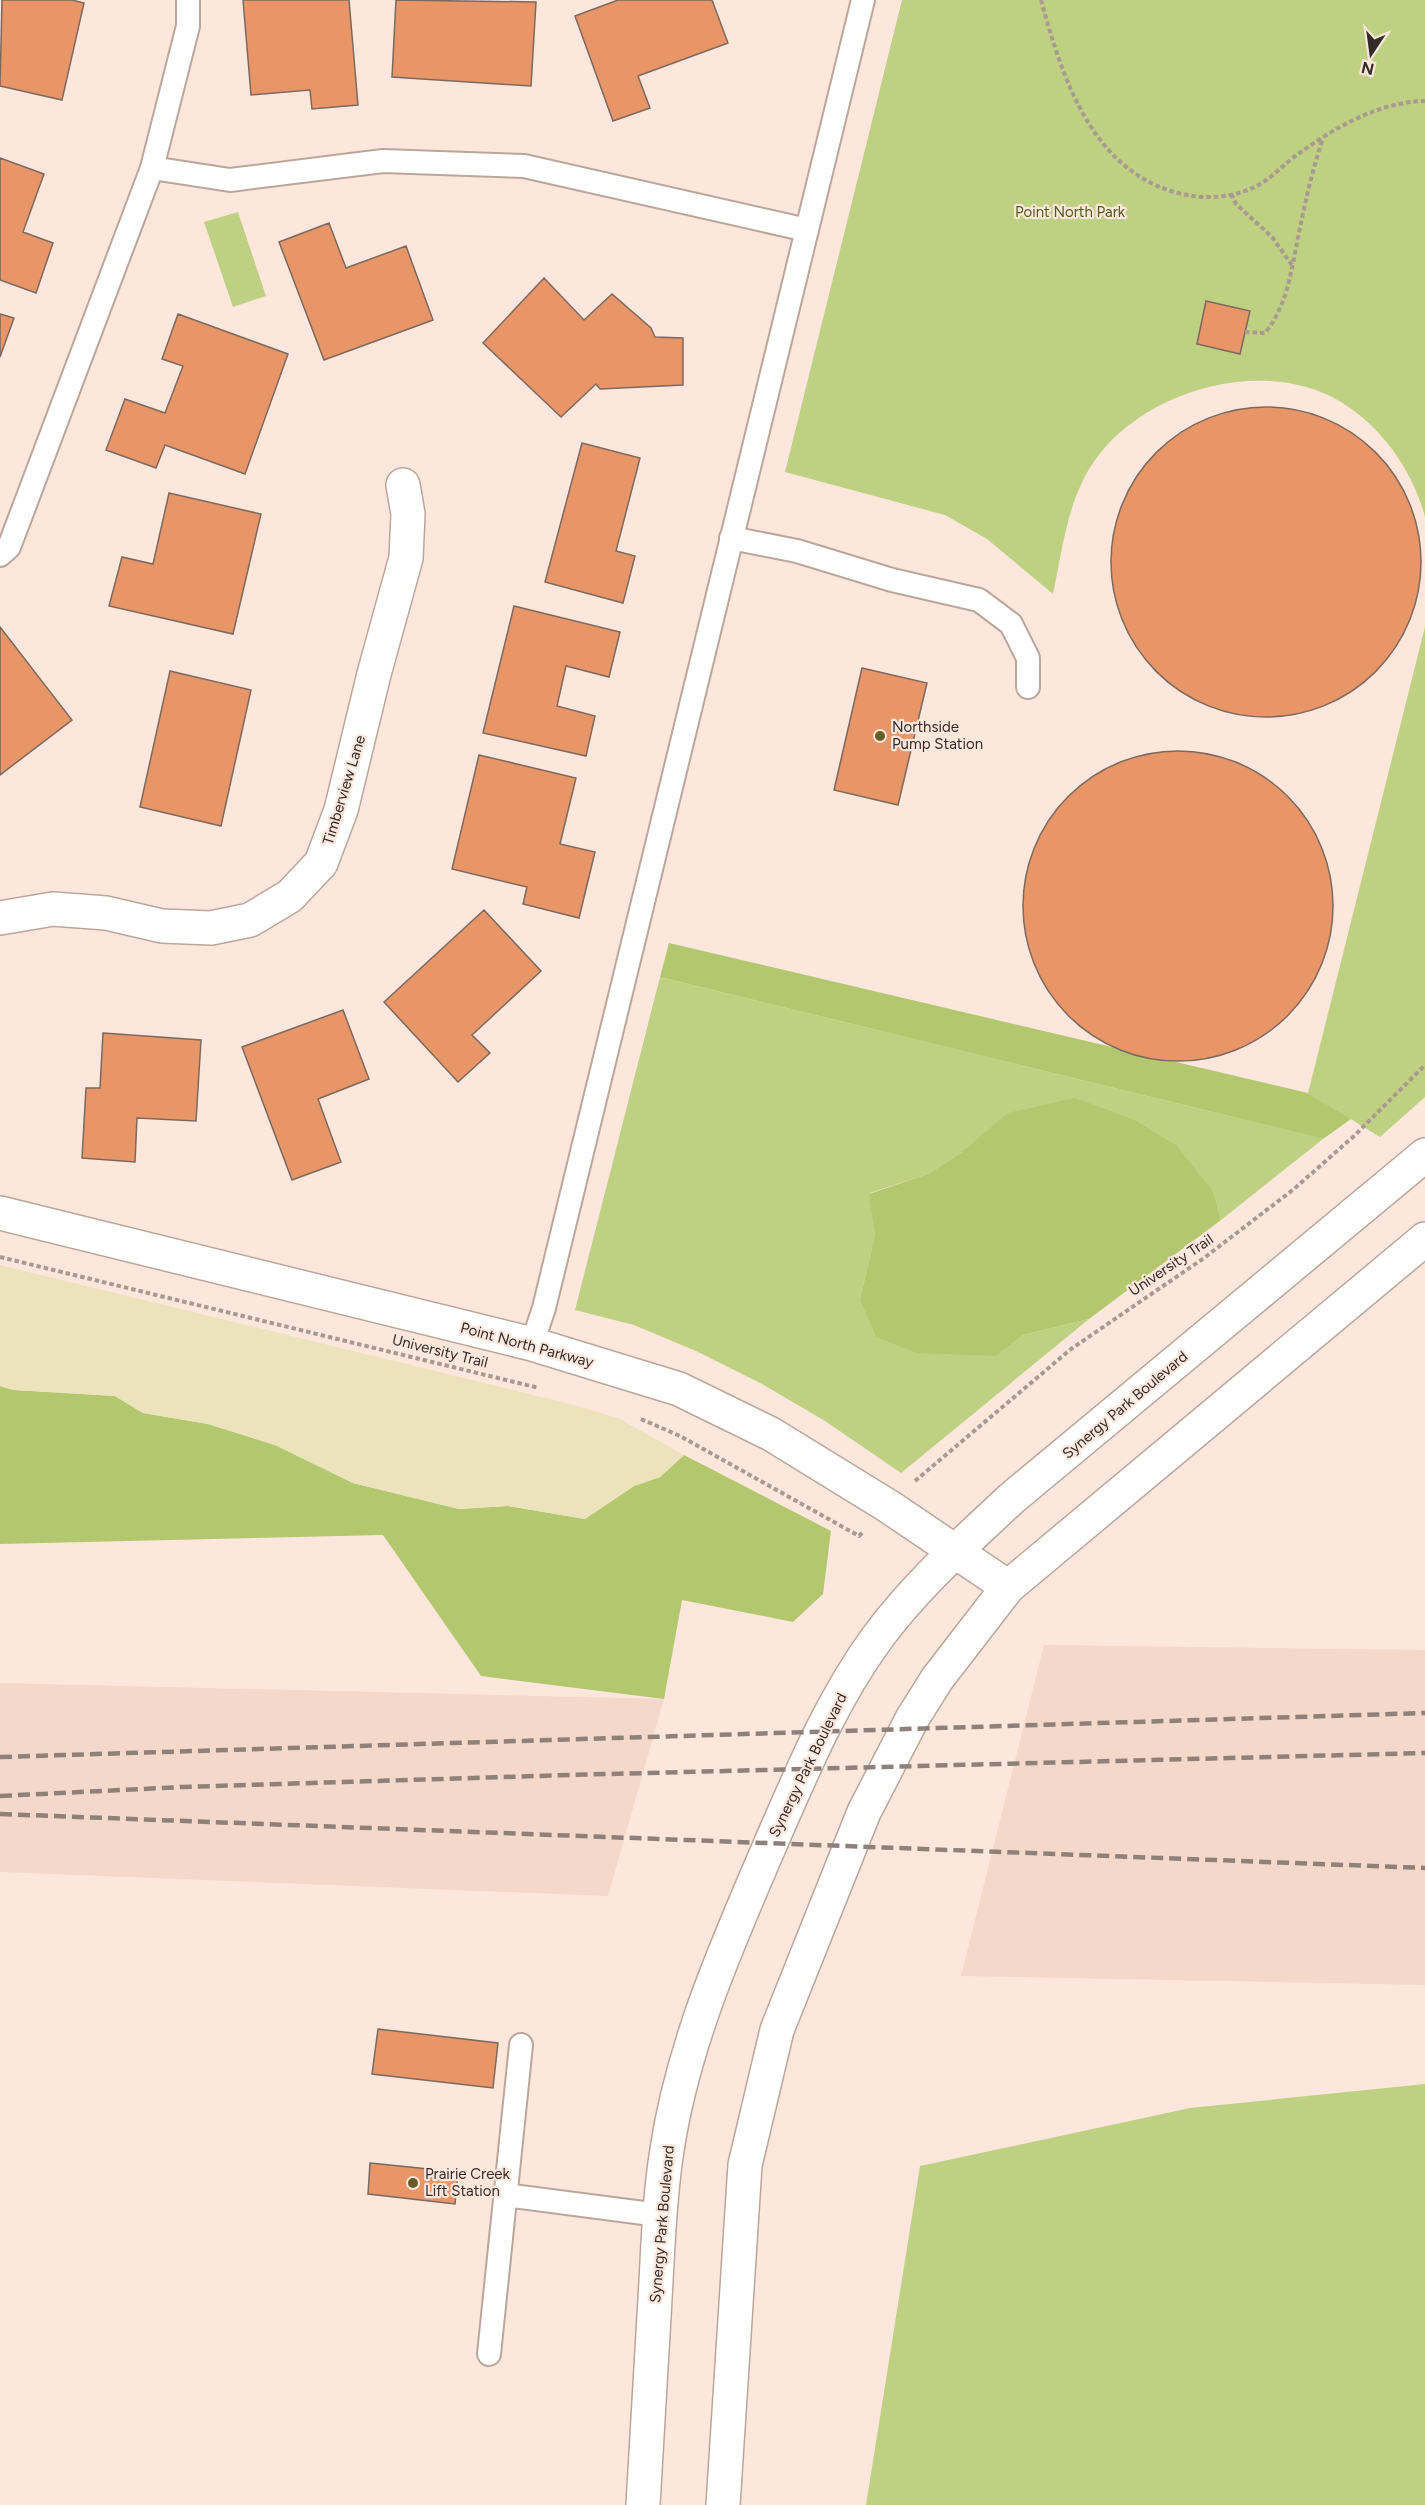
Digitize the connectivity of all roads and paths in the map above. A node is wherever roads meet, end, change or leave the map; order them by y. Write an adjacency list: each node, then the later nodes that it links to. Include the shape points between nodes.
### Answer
1 (188, 0): 6 (lane, via 188,26)
2 (863, 0): 8 (lane)
3 (1041, 0): 7 (path, via 1061,63 1085,117 1121,164 1173,193 1194,197)
4 (1425, 100): 5 (path, via 1378,109)
5 (1323, 137): 7 (path, via 1260,184); 9 (path)
6 (152, 168): 8 (lane, via 230,180 383,161 524,166); 13 (lane, via 9,547)
7 (1231, 194): 9 (path, via 1236,204 1272,237)
8 (807, 230): 12 (lane)
9 (1292, 266): 10 (path, via 1273,323 1265,333)
10 (1245, 332)
11 (403, 485): 15 (street, Timberview Lane, via 408,514 406,558 341,810 321,863 290,896 250,920 211,928 162,926 106,913 53,909)
12 (732, 538): 14 (lane, via 797,551 892,580 979,600 1011,624 1028,658); 21 (lane)
13 (0, 555)
14 (1028, 687)
15 (0, 918)
16 (1425, 1065): 24 (path, University Trail, via 1294,1189 1204,1258 1071,1349)
17 (1425, 1155): 26 (street, Synergy Park Boulevard, via 1012,1498)
18 (0, 1213): 21 (street, Point North Parkway)
19 (1425, 1239): 27 (street)
20 (0, 1257): 22 (path, University Trail)
21 (532, 1344): 26 (street, Point North Parkway, via 689,1394 771,1434)
22 (541, 1388)
23 (637, 1417): 25 (path, via 680,1436)
24 (921, 1475)
25 (850, 1530)
26 (955, 1551): 27 (street, Point North Parkway); 30 (street, Synergy Park Boulevard, via 919,1585 876,1639 838,1699 806,1763 710,1988 679,2091 667,2149)
27 (1008, 1587): 33 (street, via 937,1679 912,1719 864,1812 777,2030 744,2165)
28 (521, 2045): 29 (lane)
29 (505, 2195): 30 (lane); 31 (lane)
30 (660, 2216): 32 (street, Synergy Park Boulevard)
31 (489, 2354)
32 (644, 2505)
33 (723, 2505)

